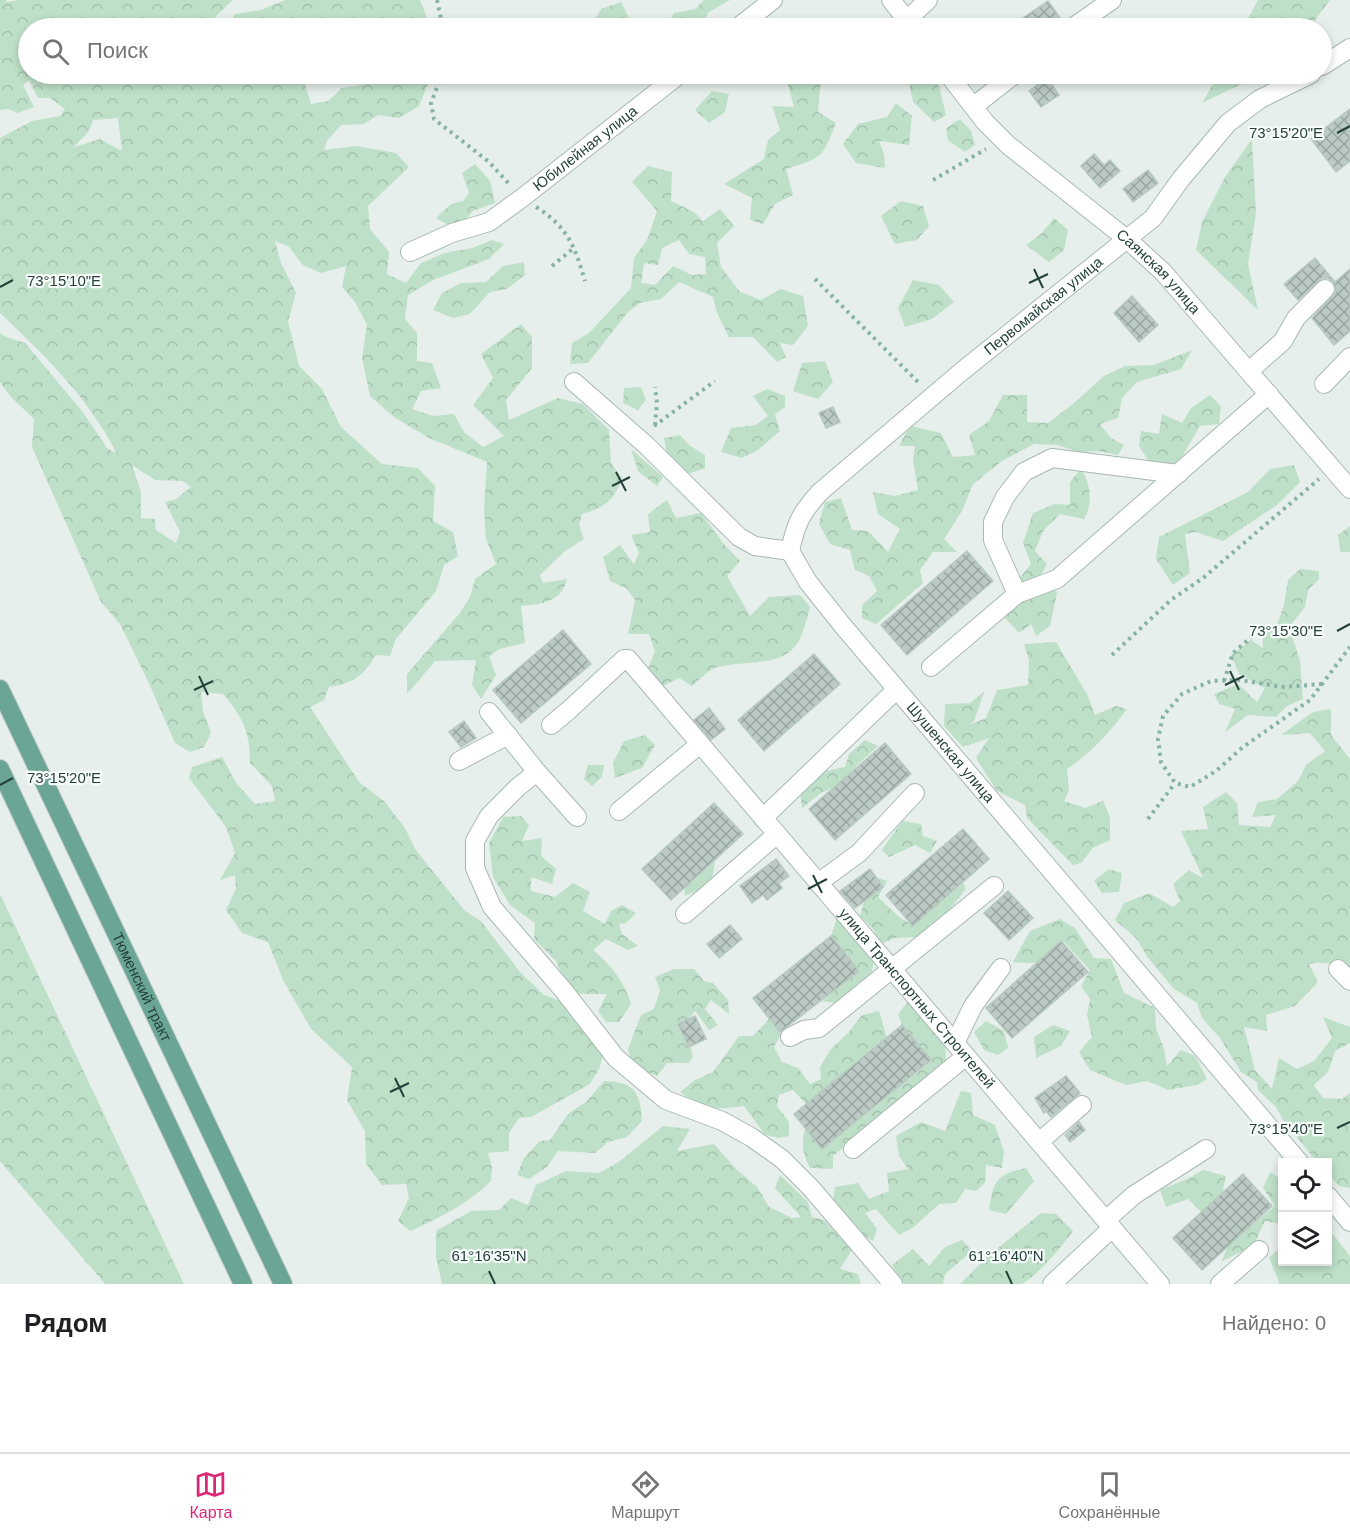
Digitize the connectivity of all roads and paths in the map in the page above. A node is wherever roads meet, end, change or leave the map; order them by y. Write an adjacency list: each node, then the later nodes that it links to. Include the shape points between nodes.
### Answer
1 (437, 0): 6 (path)
2 (773, 0): 7 (street)
3 (891, 0): 8 (street)
4 (928, 0): 9 (street)
5 (1112, 0): 10 (street)
6 (441, 18)
7 (750, 18)
8 (905, 18)
9 (914, 18)
10 (1086, 18)
11 (1350, 48): 12 (street)
12 (1332, 60)
13 (438, 84): 21 (path, via 431,103 434,119 489,162)
14 (663, 84): 21 (street, Юбилейная улица)
15 (956, 84): 18 (street, Саянская улица)
16 (1002, 84): 18 (street)
17 (1291, 84): 22 (street, Первомайская улица, via 1260,99 1228,123 1153,218)
18 (974, 106): 19 (street, Саянская улица)
19 (1003, 140): 20 (path); 22 (street, Саянская улица)
20 (933, 180)
21 (522, 198): 23 (path, via 551,218); 24 (street, Юбилейная улица, via 489,222)
22 (1128, 240): 30 (street, Саянская улица, via 1163,272); 36 (street, Первомайская улица)
23 (575, 247): 25 (path); 27 (path)
24 (410, 252)
25 (552, 266)
26 (815, 279): 36 (path)
27 (585, 281)
28 (1325, 289): 30 (street, via 1296,318 1283,340)
29 (1350, 357): 33 (street)
30 (1250, 371): 35 (street, Саянская улица)
31 (715, 381): 37 (path)
32 (574, 382): 38 (street)
33 (1324, 384)
34 (655, 387): 37 (path)
35 (1269, 394): 39 (street, Саянская улица); 40 (street)
36 (932, 397): 42 (street, Первомайская улица, via 820,492 804,510)
37 (654, 426): 38 (path)
38 (646, 445): 42 (street, via 739,537 755,546)
39 (1331, 468): 41 (street, Саянская улица); 46 (path, via 1203,578 1171,600)
40 (1178, 474): 43 (street, via 1057,579); 43 (street, via 1052,458 1024,472 993,522 993,540)
41 (1350, 489)
42 (790, 551): 51 (street, Шушенская улица, via 808,582)
43 (1017, 594): 47 (street)
44 (1256, 633): 48 (path, via 1233,652)
45 (1350, 647): 49 (path)
46 (1112, 655)
47 (931, 667)
48 (1224, 681): 49 (path, via 1284,687); 59 (path, via 1211,681 1182,694 1162,716 1158,739 1161,762)
49 (1322, 684): 59 (path, via 1310,700 1216,771 1190,787)
50 (0, 689): 83 (main road, Тюменский тракт)
51 (896, 690): 63 (street); 77 (street, Шушенская улица)
52 (489, 712): 54 (street)
53 (551, 725): 55 (street, улица Транспортных Строителей, via 626,658)
54 (507, 735): 56 (street); 58 (street)
55 (700, 744): 61 (street); 63 (street, улица Транспортных Строителей)
56 (459, 761)
57 (0, 769): 82 (main road)
58 (537, 772): 62 (street); 84 (street, via 489,816 475,841 475,868 492,907 616,1059 666,1100 722,1121 782,1160)
59 (1175, 783): 64 (path)
60 (915, 793): 66 (street, via 859,854)
61 (619, 811)
62 (577, 817)
63 (763, 818): 65 (street, улица Транспортных Строителей)
64 (1148, 819)
65 (777, 834): 66 (street, улица Транспортных Строителей); 68 (street)
66 (818, 883): 70 (street, улица Транспортных Строителей)
67 (994, 886): 70 (street)
68 (685, 914)
69 (1001, 968): 72 (street, via 974,1006)
70 (892, 969): 71 (street, via 819,1028); 72 (street, улица Транспортных Строителей)
71 (790, 1037)
72 (960, 1049): 74 (street, улица Транспортных Строителей); 75 (street)
73 (1082, 1104): 74 (street)
74 (1039, 1142): 80 (street, улица Транспортных Строителей)
75 (853, 1149)
76 (1206, 1149): 80 (street, via 1134,1195)
77 (1296, 1158)
78 (1332, 1199): 79 (street)
79 (1347, 1212)
80 (1109, 1224): 85 (street); 86 (street, улица Транспортных Строителей)
81 (1259, 1250): 87 (street)
82 (243, 1284)
83 (283, 1284)
84 (893, 1284)
85 (1052, 1284)
86 (1160, 1284)
87 (1220, 1284)

